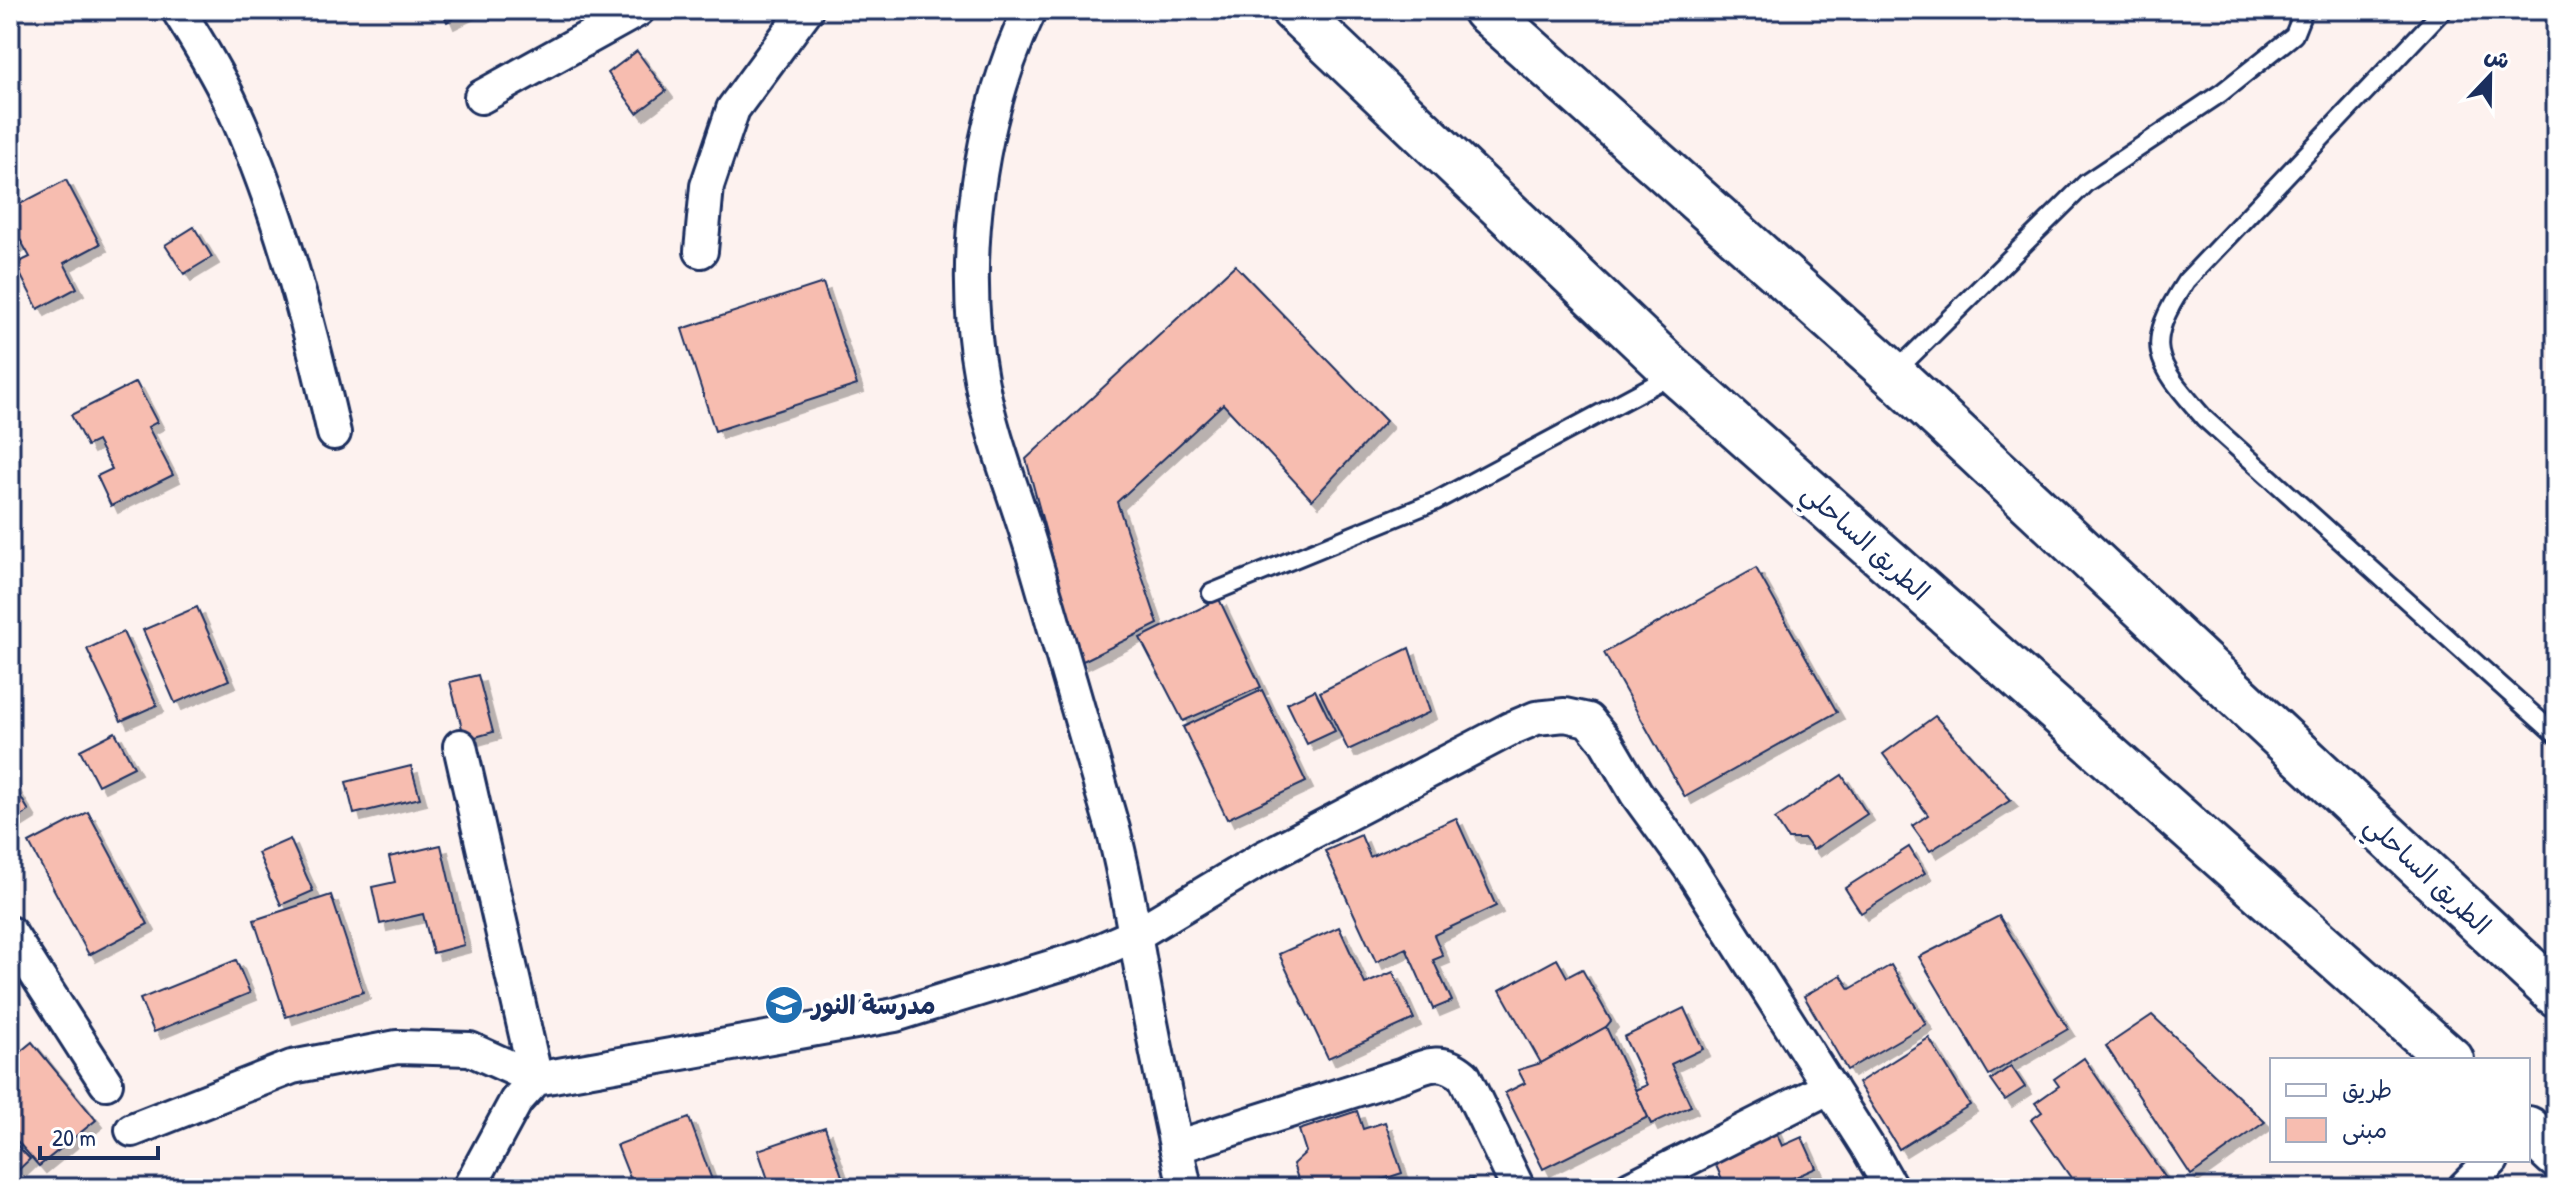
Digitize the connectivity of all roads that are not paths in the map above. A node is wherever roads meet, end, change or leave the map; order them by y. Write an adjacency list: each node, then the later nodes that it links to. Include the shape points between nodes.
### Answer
1 (178, 10): 13 (street, via 229,100 254,160 311,332)
2 (638, 10): 9 (street)
3 (806, 10): 10 (street, via 733,109 707,186)
4 (1030, 10): 18 (street, via 1015,41 982,168 973,237 981,378 995,441 1114,834)
5 (1294, 10): 11 (highway, الطريق الساحلي)
6 (1485, 10): 12 (highway, الطريق الساحلي)
7 (2304, 10): 12 (lane, via 2294,35 2221,93 2086,183)
8 (2443, 10): 15 (lane, via 2186,281 2157,336 2160,361 2204,418)
9 (481, 97)
10 (701, 251)
11 (1676, 373): 14 (lane, via 1436,501); 20 (highway, الطريق الساحلي)
12 (1893, 374): 19 (highway, الطريق الساحلي)
13 (334, 433)
14 (1211, 593)
15 (2556, 735)
16 (460, 746): 21 (street)
17 (10, 933): 22 (street)
18 (1135, 935): 21 (street, via 1044,971 895,1015); 23 (street, via 1263,858 1510,729 1536,718 1565,715 1588,720); 26 (street)
19 (2556, 994)
20 (2449, 1058)
21 (536, 1079): 24 (street, via 470,1049 397,1047 292,1067); 29 (street, via 516,1101)
22 (106, 1083)
23 (1830, 1087): 32 (street); 33 (street)
24 (132, 1130)
25 (2530, 1131): 27 (highway)
26 (1176, 1147): 30 (street); 31 (street, via 1429,1065 1452,1066 1464,1076)
27 (2556, 1155)
28 (2490, 1162): 34 (street)
29 (469, 1188)
30 (1185, 1188)
31 (1518, 1188)
32 (1630, 1188)
33 (1891, 1188)
34 (2464, 1188)

